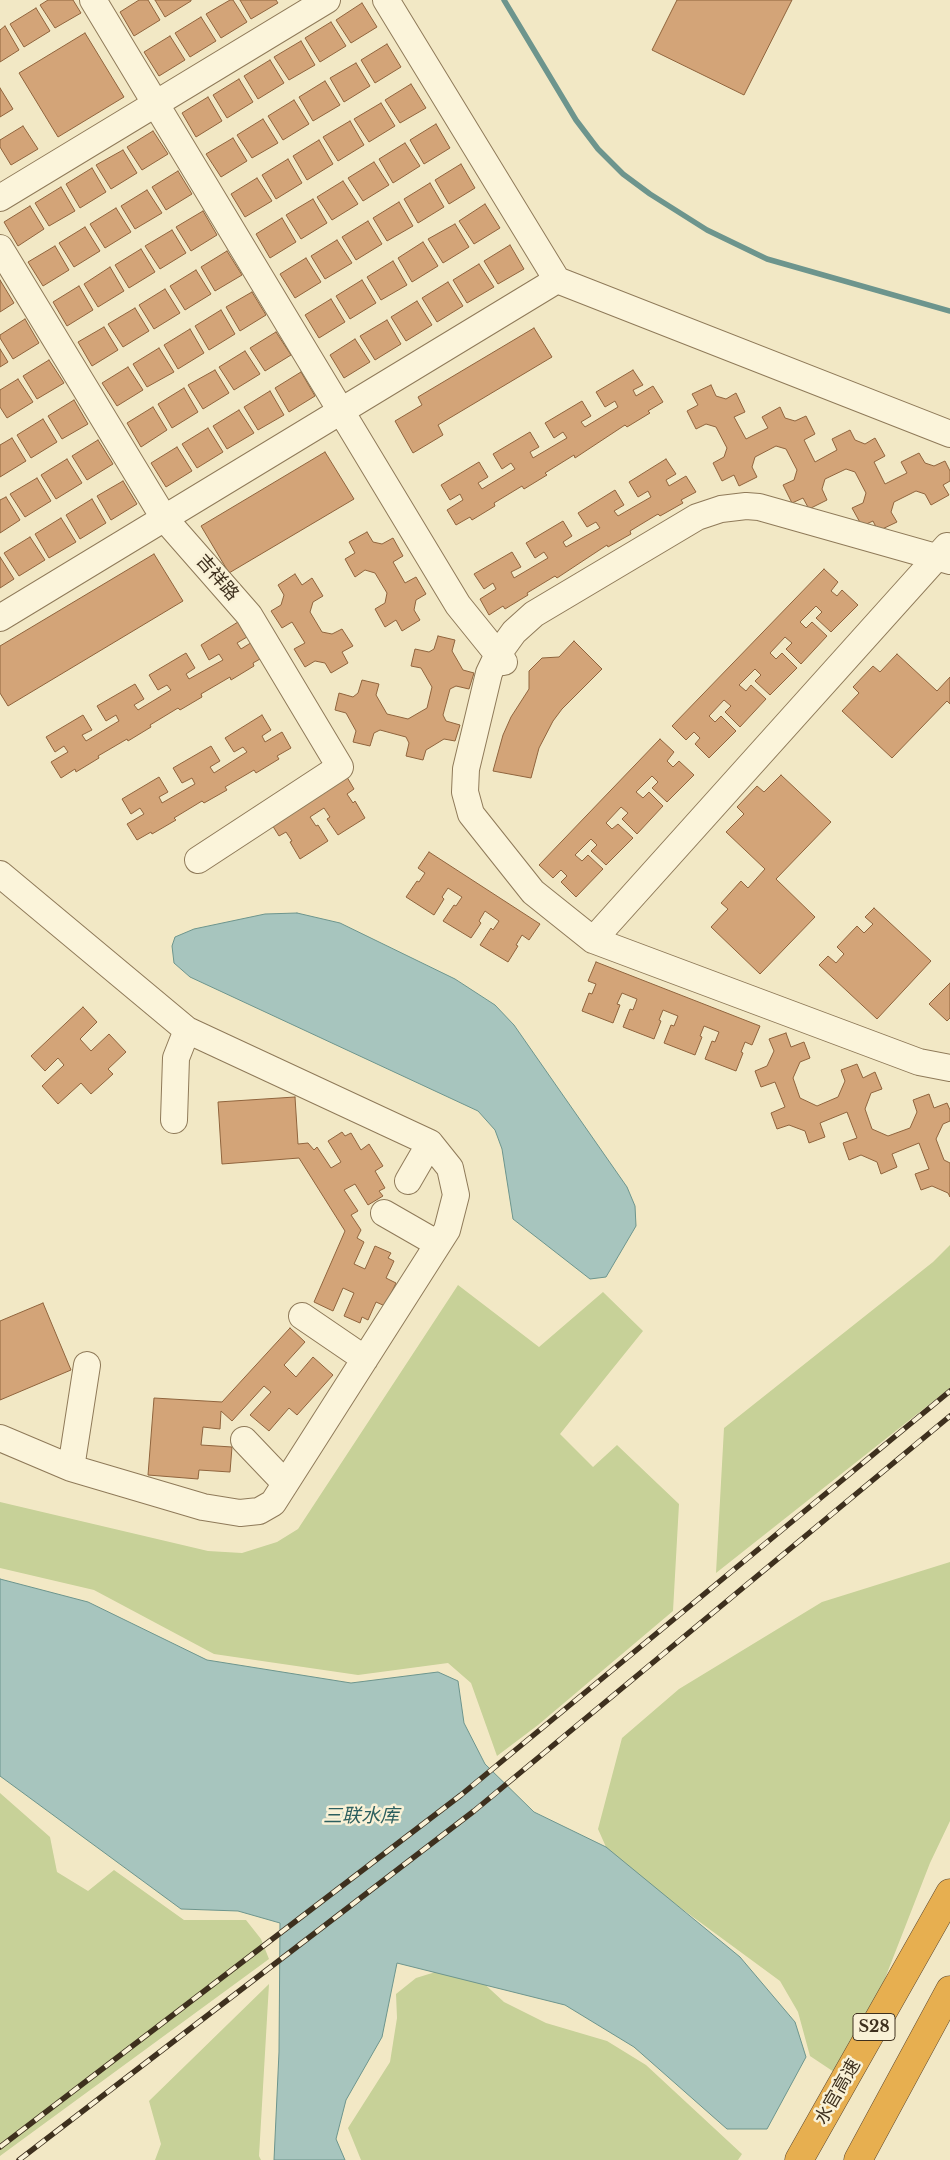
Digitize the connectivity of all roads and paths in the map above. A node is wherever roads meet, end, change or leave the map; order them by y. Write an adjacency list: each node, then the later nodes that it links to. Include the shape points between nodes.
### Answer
1 (93, 0): 4 (street)
2 (327, 0): 4 (street)
3 (386, 0): 7 (street)
4 (156, 104): 5 (street); 8 (street)
5 (0, 198)
6 (0, 248): 10 (street, 吉祥路)
7 (557, 280): 8 (street); 9 (street)
8 (341, 410): 10 (street); 13 (street, via 458,605)
9 (950, 434)
10 (164, 518): 12 (street); 14 (street, 吉祥路, via 249,615 340,767)
11 (946, 554): 13 (street, via 771,510 746,506 721,509 697,517 534,614 514,632); 16 (street)
12 (0, 618)
13 (501, 658): 16 (street, via 482,693 466,769 465,792 471,814 533,892)
14 (198, 860)
15 (0, 874): 17 (street)
16 (593, 940): 18 (street, via 919,1062)
17 (187, 1030): 19 (street, via 176,1058); 20 (street)
18 (950, 1068)
19 (174, 1120)
20 (430, 1142): 21 (street); 23 (street, via 450,1168 456,1195 447,1230)
21 (408, 1181)
22 (384, 1213): 23 (street)
23 (438, 1244): 25 (street)
24 (302, 1316): 25 (street)
25 (365, 1359): 30 (street)
26 (87, 1364): 29 (street)
27 (0, 1438): 29 (street)
28 (244, 1440): 30 (street)
29 (71, 1468): 30 (street, via 203,1507 240,1513 259,1511 273,1503)
30 (285, 1483)
31 (950, 1893): 33 (highway, 水官高速 / S28)
32 (950, 1990): 34 (highway, S28)
33 (799, 2160)
34 (858, 2160)

